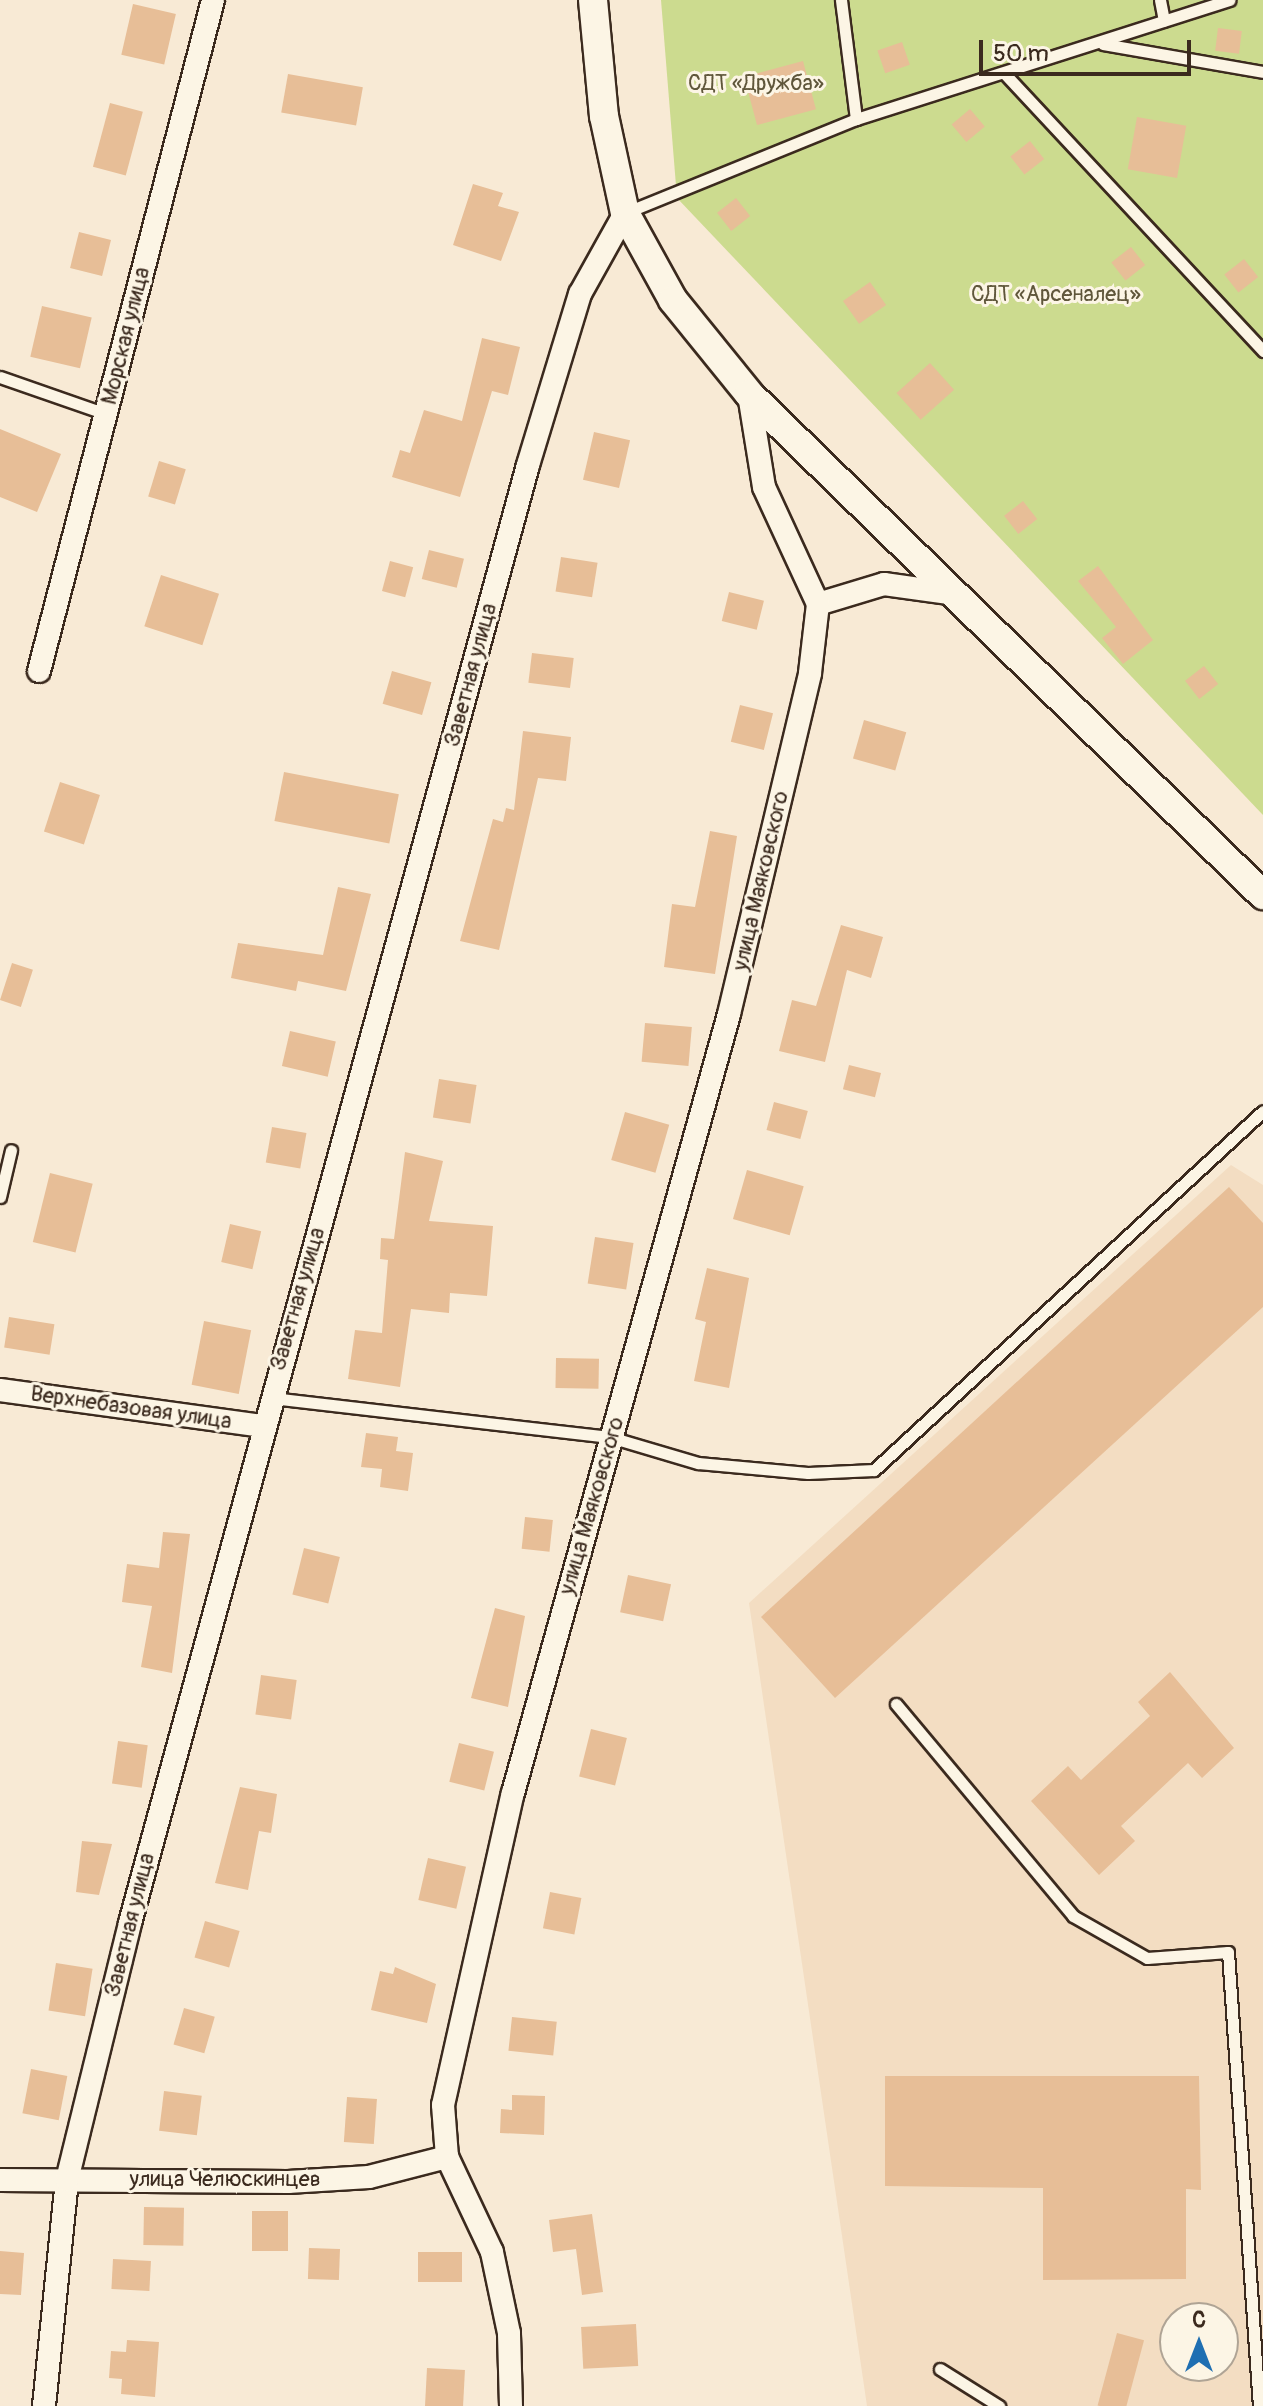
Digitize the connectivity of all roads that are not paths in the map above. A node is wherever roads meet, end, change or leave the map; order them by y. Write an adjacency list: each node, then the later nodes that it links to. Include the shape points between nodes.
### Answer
1 (213, 0): 15 (street, Морская улица)
2 (593, 0): 11 (street, via 604,116)
3 (841, 0): 10 (lane)
4 (1160, 0): 6 (lane)
5 (1230, 0): 6 (lane)
6 (1164, 21): 7 (lane)
7 (1098, 43): 8 (lane); 9 (lane)
8 (1263, 72)
9 (1005, 74): 10 (lane); 12 (lane)
10 (856, 119): 11 (lane)
11 (625, 213): 14 (street, via 673,300); 24 (street, Заветная улица, via 580,294 528,465)
12 (1263, 351)
13 (0, 377): 15 (lane)
14 (749, 394): 16 (street); 17 (street, via 764,487)
15 (107, 414): 18 (street, Морская улица)
16 (956, 594): 17 (street, via 884,584); 19 (street)
17 (818, 604): 26 (street, улица Маяковского, via 810,673 729,1014)
18 (39, 671)
19 (1263, 895)
20 (1263, 1111): 26 (lane, via 874,1470 808,1473 698,1463)
21 (11, 1150): 22 (lane)
22 (0, 1197)
23 (0, 1390): 25 (street, Верхнебазовая улица)
24 (270, 1398): 25 (street, Заветная улица); 26 (lane)
25 (262, 1426): 30 (street, Заветная улица)
26 (610, 1437): 28 (street, улица Маяковского, via 509,1809 443,2105)
27 (896, 1704): 35 (lane, via 1073,1916 1147,1958 1228,1952)
28 (447, 2157): 30 (street, улица Челюскинцев, via 369,2177); 33 (street, улица Маяковского, via 492,2252 509,2333)
29 (0, 2180): 30 (street, улица Челюскинцев)
30 (67, 2180): 32 (street, Заветная улица)
31 (940, 2369): 34 (lane)
32 (44, 2406)
33 (511, 2406)
34 (999, 2406)
35 (1259, 2406)

